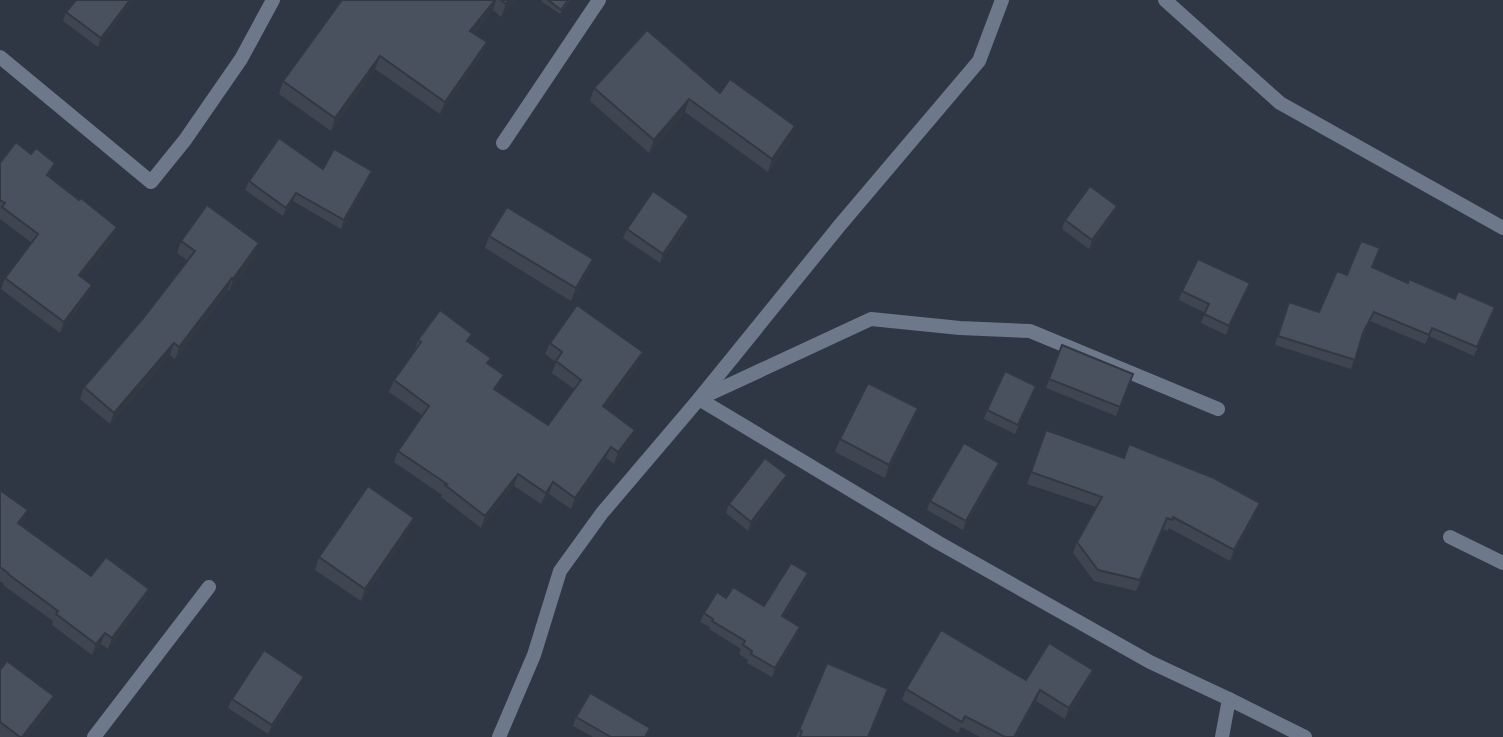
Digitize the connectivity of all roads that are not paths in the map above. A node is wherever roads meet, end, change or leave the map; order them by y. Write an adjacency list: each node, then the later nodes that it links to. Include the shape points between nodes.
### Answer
1 (273, 0): 5 (street, via 241,59 151,183)
2 (599, 0): 6 (street)
3 (1002, 0): 8 (street, via 979,61)
4 (1165, 0): 7 (street, via 1280,103)
5 (0, 57)
6 (503, 143)
7 (1503, 228)
8 (699, 399): 9 (street, via 871,319 1030,331); 13 (street, via 939,543 1150,662); 15 (street, via 602,513 560,571 534,655)
9 (1218, 409)
10 (1450, 537): 11 (street)
11 (1503, 563)
12 (209, 587): 14 (street)
13 (1229, 699): 16 (street); 17 (street)
14 (94, 737)
15 (499, 737)
16 (1222, 737)
17 (1305, 737)

